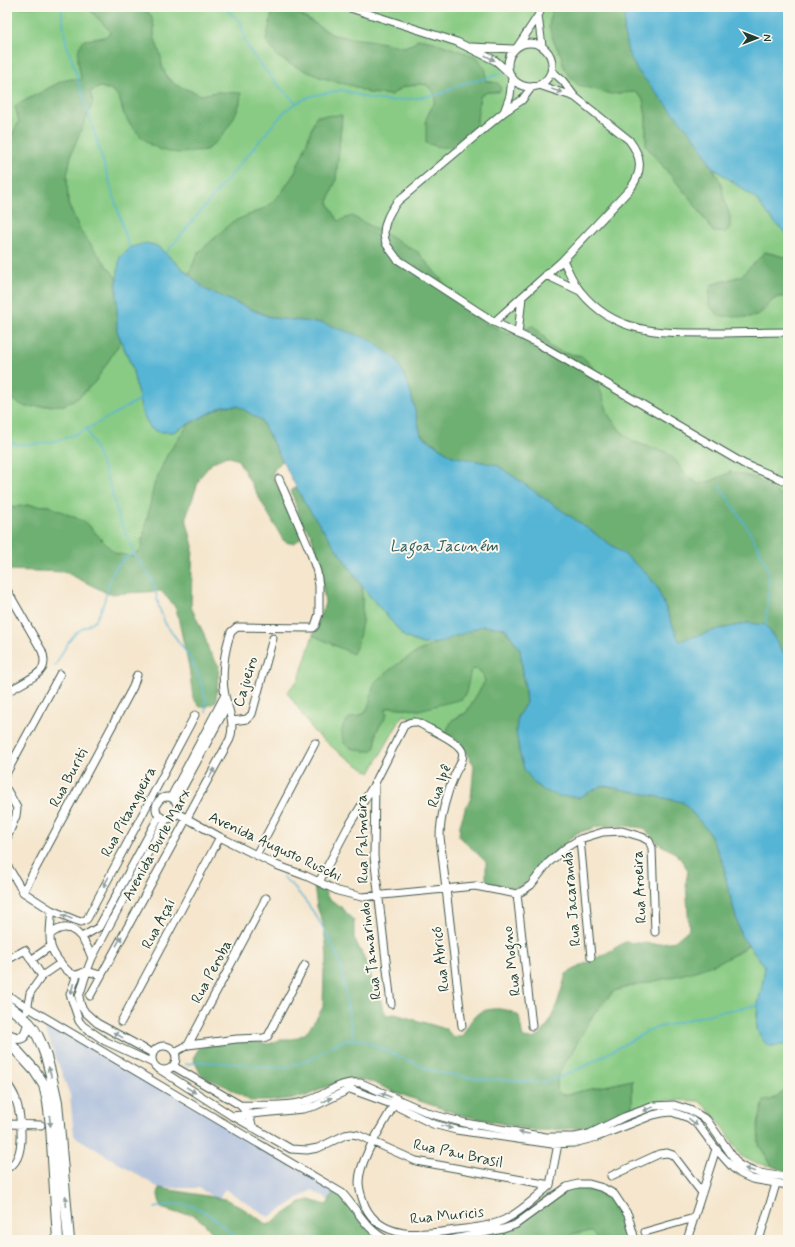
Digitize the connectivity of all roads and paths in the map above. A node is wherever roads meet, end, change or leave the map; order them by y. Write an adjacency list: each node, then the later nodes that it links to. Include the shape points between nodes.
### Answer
1 (347, 7): 4 (street)
2 (542, 7): 3 (street)
3 (538, 16): 5 (street); 6 (street)
4 (468, 46): 6 (street); 8 (street, one-way to 8, via 496,61)
5 (542, 46): 6 (street, via 524,43); 7 (street, via 549,53)
6 (515, 48): 8 (street, via 507,64)
7 (552, 71): 9 (street); 11 (street)
8 (510, 76): 10 (street, via 522,86); 12 (street, via 510,96)
9 (539, 86): 10 (street); 11 (street, one-way to 11)
10 (531, 88): 12 (street, via 522,100)
11 (575, 97): 13 (street, via 629,140 639,158 640,169 631,188)
12 (504, 112): 17 (street, via 398,201 391,209 384,232 387,244 397,259)
13 (563, 260): 14 (street); 15 (street)
14 (546, 275): 15 (street); 16 (street)
15 (580, 291): 18 (street, via 604,314 620,323 638,328 668,333)
16 (522, 297): 17 (street); 19 (street)
17 (494, 322): 19 (street)
18 (788, 332)
19 (518, 334): 21 (street, via 738,460)
20 (279, 479): 27 (street, Avenida Burle Marx, via 317,572 320,586 319,614 313,628 234,629 228,638 224,657)
21 (788, 482)
22 (7, 590): 26 (street, via 42,651 44,659 39,672)
23 (272, 638): 30 (street, Cajueiro, via 252,714 247,719)
24 (60, 674): 32 (street)
25 (137, 675): 47 (street, Rua Buriti)
26 (7, 692)
27 (225, 695): 28 (street, Avenida Burle Marx); 35 (street, Avenida Burle Marx)
28 (228, 704): 30 (street, Avenida Burle Marx); 35 (street, Avenida Burle Marx)
29 (195, 715): 36 (street, Rua Pitangueira)
30 (233, 721): 39 (street, Avenida Burle Marx, one-way to 30, via 233,732)
31 (315, 743): 43 (street)
32 (7, 772)
33 (375, 783): 45 (street); 46 (street, Rua Ipê, via 408,722 417,722 462,750 462,759 449,789 440,828); 49 (street, Rua Palmeira, via 374,856)
34 (7, 790): 41 (street, via 17,808)
35 (173, 799): 36 (street, via 163,797); 37 (street, via 178,805)
36 (154, 800): 38 (street, via 156,809); 51 (street, Rua Pitangueira, one-way to 51, via 87,919 75,920)
37 (178, 813): 38 (street, via 173,818); 39 (street, Avenida Augusto Ruschi)
38 (163, 818): 56 (street, Avenida Burle Marx, via 99,927); 59 (street, Avenida Burle Marx)
39 (186, 819): 40 (street, Avenida Augusto Ruschi); 66 (street, Avenida Burle Marx, one-way to 39)
40 (220, 837): 43 (street, Avenida Augusto Ruschi); 73 (street, Rua Açaí)
41 (7, 838)
42 (580, 839): 48 (street, via 548,863 531,886); 54 (street, Rua Aroeira, via 603,832 618,831 649,841 652,848); 58 (street, Rua Jacarandá)
43 (256, 854): 45 (street, Avenida Augusto Ruschi)
44 (7, 865): 47 (street)
45 (319, 882): 49 (street, Avenida Augusto Ruschi, via 338,892 354,896)
46 (446, 889): 48 (street, Avenida Augusto Ruschi, via 475,886); 49 (street, Avenida Augusto Ruschi); 75 (street, Rua Abricó)
47 (23, 892): 51 (street)
48 (517, 894): 76 (street, Rua Mogno)
49 (377, 895): 70 (street, Rua Tamarindo)
50 (266, 898): 79 (street, Rua Peroba)
51 (51, 910): 52 (street)
52 (52, 923): 53 (street); 55 (street)
53 (61, 928): 55 (street); 56 (street, via 72,929)
54 (655, 932)
55 (50, 935): 57 (street)
56 (82, 938): 59 (street)
57 (51, 946): 61 (street); 62 (street)
58 (591, 957)
59 (92, 958): 64 (street, Avenida Burle Marx)
60 (7, 960): 61 (street, via 24,950)
61 (31, 960): 67 (street)
62 (61, 963): 65 (street, via 72,974); 67 (street)
63 (305, 966): 79 (street, via 268,1036)
64 (87, 971): 65 (street); 66 (street); 81 (street, Avenida Burle Marx, one-way to 64, via 96,1024 85,1012 79,997)
65 (77, 975): 82 (street, one-way to 82, via 70,994 83,1026 104,1041)
66 (100, 975): 69 (street, Avenida Burle Marx)
67 (42, 976): 72 (street, via 30,993)
68 (7, 996): 72 (street)
69 (90, 996)
70 (391, 1004)
71 (7, 1006): 74 (main road)
72 (27, 1008): 74 (street); 110 (street, via 342,1192 368,1226)
73 (121, 1022)
74 (29, 1023): 77 (main road, via 22,1038); 109 (main road, one-way to 74, via 57,1102 40,1042)
75 (462, 1026)
76 (532, 1026)
77 (7, 1034)
78 (7, 1040): 108 (main road, one-way to 108, via 44,1085 48,1102)
79 (188, 1045): 80 (street)
80 (175, 1052): 81 (street, via 166,1045 157,1047); 83 (street, via 176,1060)
81 (152, 1053): 82 (street)
82 (153, 1063): 84 (street)
83 (173, 1066): 84 (street, via 164,1070); 89 (street)
84 (158, 1069): 91 (street, Rua Pau Brasil, one-way to 91)
85 (7, 1083): 87 (street)
86 (7, 1098): 87 (street)
87 (16, 1099): 93 (street)
88 (394, 1105): 90 (street, one-way to 88, via 303,1109 350,1089); 96 (street, Rua Muricis); 97 (street, one-way to 97, via 433,1124 456,1130)
89 (240, 1106): 90 (street); 101 (street, one-way to 89, via 765,1174 738,1164 707,1120 690,1110 674,1105 654,1106 589,1134 576,1137 546,1137 465,1123 431,1114 361,1083 352,1082 307,1101 286,1105)
90 (248, 1114): 91 (street); 95 (street)
91 (232, 1116): 95 (street, Rua Pau Brasil)
92 (7, 1124): 93 (street)
93 (21, 1124): 94 (street); 99 (street, via 19,1154 16,1161)
94 (41, 1125)
95 (253, 1128): 96 (street, Rua Pau Brasil, via 291,1149 318,1148 351,1134)
96 (373, 1142): 103 (street, Rua Pau Brasil, via 416,1161); 103 (street, Rua Muricis, via 361,1168 361,1198 370,1216 381,1225 408,1234 426,1234 505,1220)
97 (558, 1144): 98 (street, one-way to 98, via 598,1137 653,1115 672,1112 689,1118 699,1126); 103 (street)
98 (716, 1149): 102 (street, via 741,1174); 105 (street)
99 (7, 1168)
100 (611, 1176): 105 (street, via 659,1154 667,1153 673,1156)
101 (788, 1177)
102 (776, 1184): 104 (street); 114 (street)
103 (550, 1185)
104 (788, 1185)
105 (702, 1193): 106 (street)
106 (694, 1218): 107 (street); 113 (street)
107 (645, 1232)
108 (58, 1240)
109 (69, 1240)
110 (386, 1240)
111 (448, 1240): 112 (street, via 515,1225 567,1188 589,1184 614,1194 628,1215)
112 (635, 1240)
113 (686, 1240)
114 (759, 1240)

